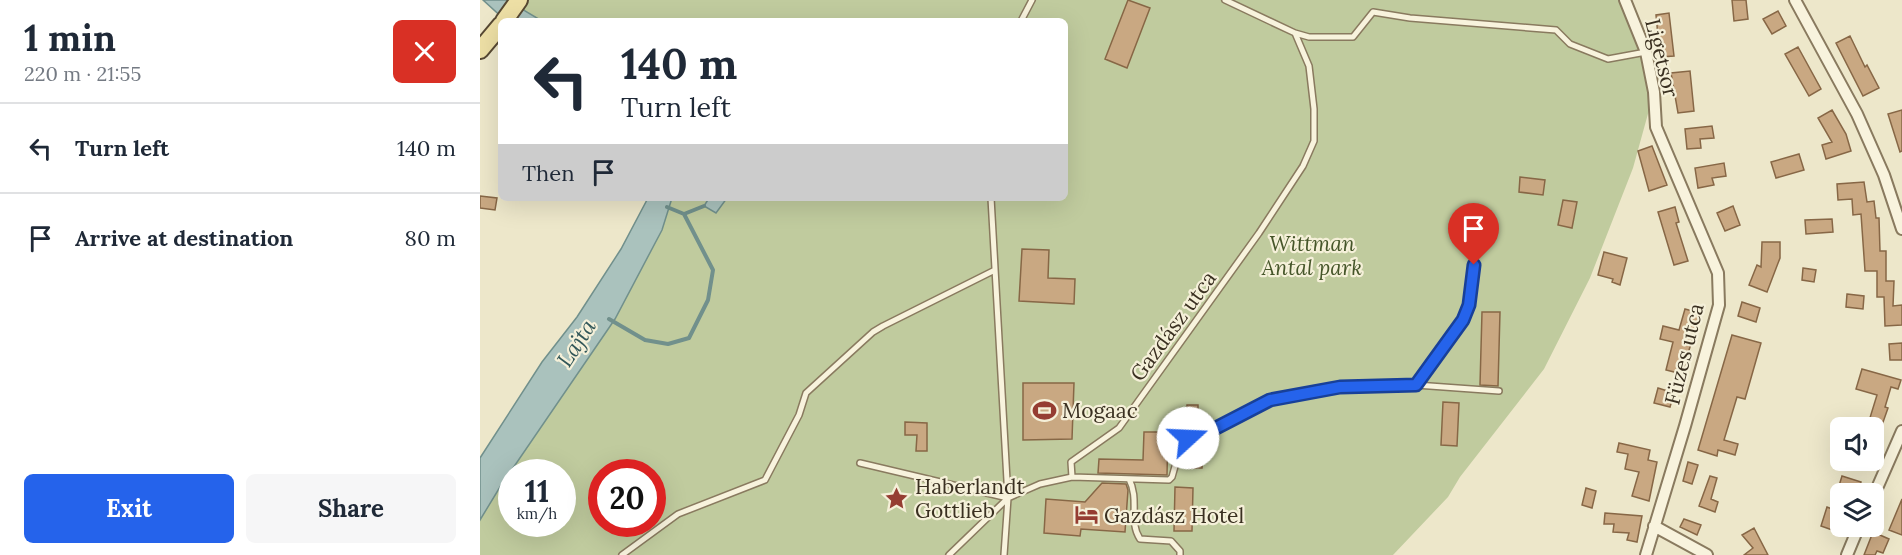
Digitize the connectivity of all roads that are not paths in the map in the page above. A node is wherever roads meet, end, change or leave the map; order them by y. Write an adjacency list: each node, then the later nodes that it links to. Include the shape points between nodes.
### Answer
1 (519, 0): 6 (main road)
2 (1032, 0): 7 (lane)
3 (1225, 0): 9 (lane)
4 (1625, 0): 11 (street, Ligetsor)
5 (1795, 0): 14 (street, via 1857,114)
6 (506, 18)
7 (1023, 18)
8 (498, 28): 10 (main road)
9 (1296, 33): 11 (lane, via 1309,37 1353,37 1373,12 1556,30 1570,44 1608,59); 21 (lane, Gazdász utca, via 1308,66 1314,108 1314,141 1303,166 1119,428 1071,462)
10 (480, 51)
11 (1646, 52): 12 (street, Ligetsor)
12 (1656, 127): 25 (street, Füzes utca, via 1718,273 1719,305)
13 (991, 201): 16 (lane)
14 (1902, 229)
15 (1474, 265): 17 (lane, via 1463,320)
16 (995, 270): 24 (lane); 27 (lane, via 883,326 806,393 799,415 765,480 678,514)
17 (1416, 385): 18 (lane); 22 (lane, via 1340,387 1270,400 1188,438 1181,445 1169,480)
18 (1499, 391)
19 (1902, 431): 23 (street)
20 (860, 463): 24 (lane)
21 (1072, 477): 22 (lane); 24 (lane, via 1040,484)
22 (1129, 478): 30 (lane, via 1135,490 1135,532 1140,539 1171,541)
23 (1879, 483)
24 (1008, 498): 28 (lane); 29 (lane)
25 (1654, 526): 31 (street, Füzes utca); 32 (street)
26 (1855, 537): 33 (street)
27 (622, 555)
28 (949, 555)
29 (1004, 555)
30 (1180, 555)
31 (1646, 555)
32 (1707, 555)
33 (1847, 555)

